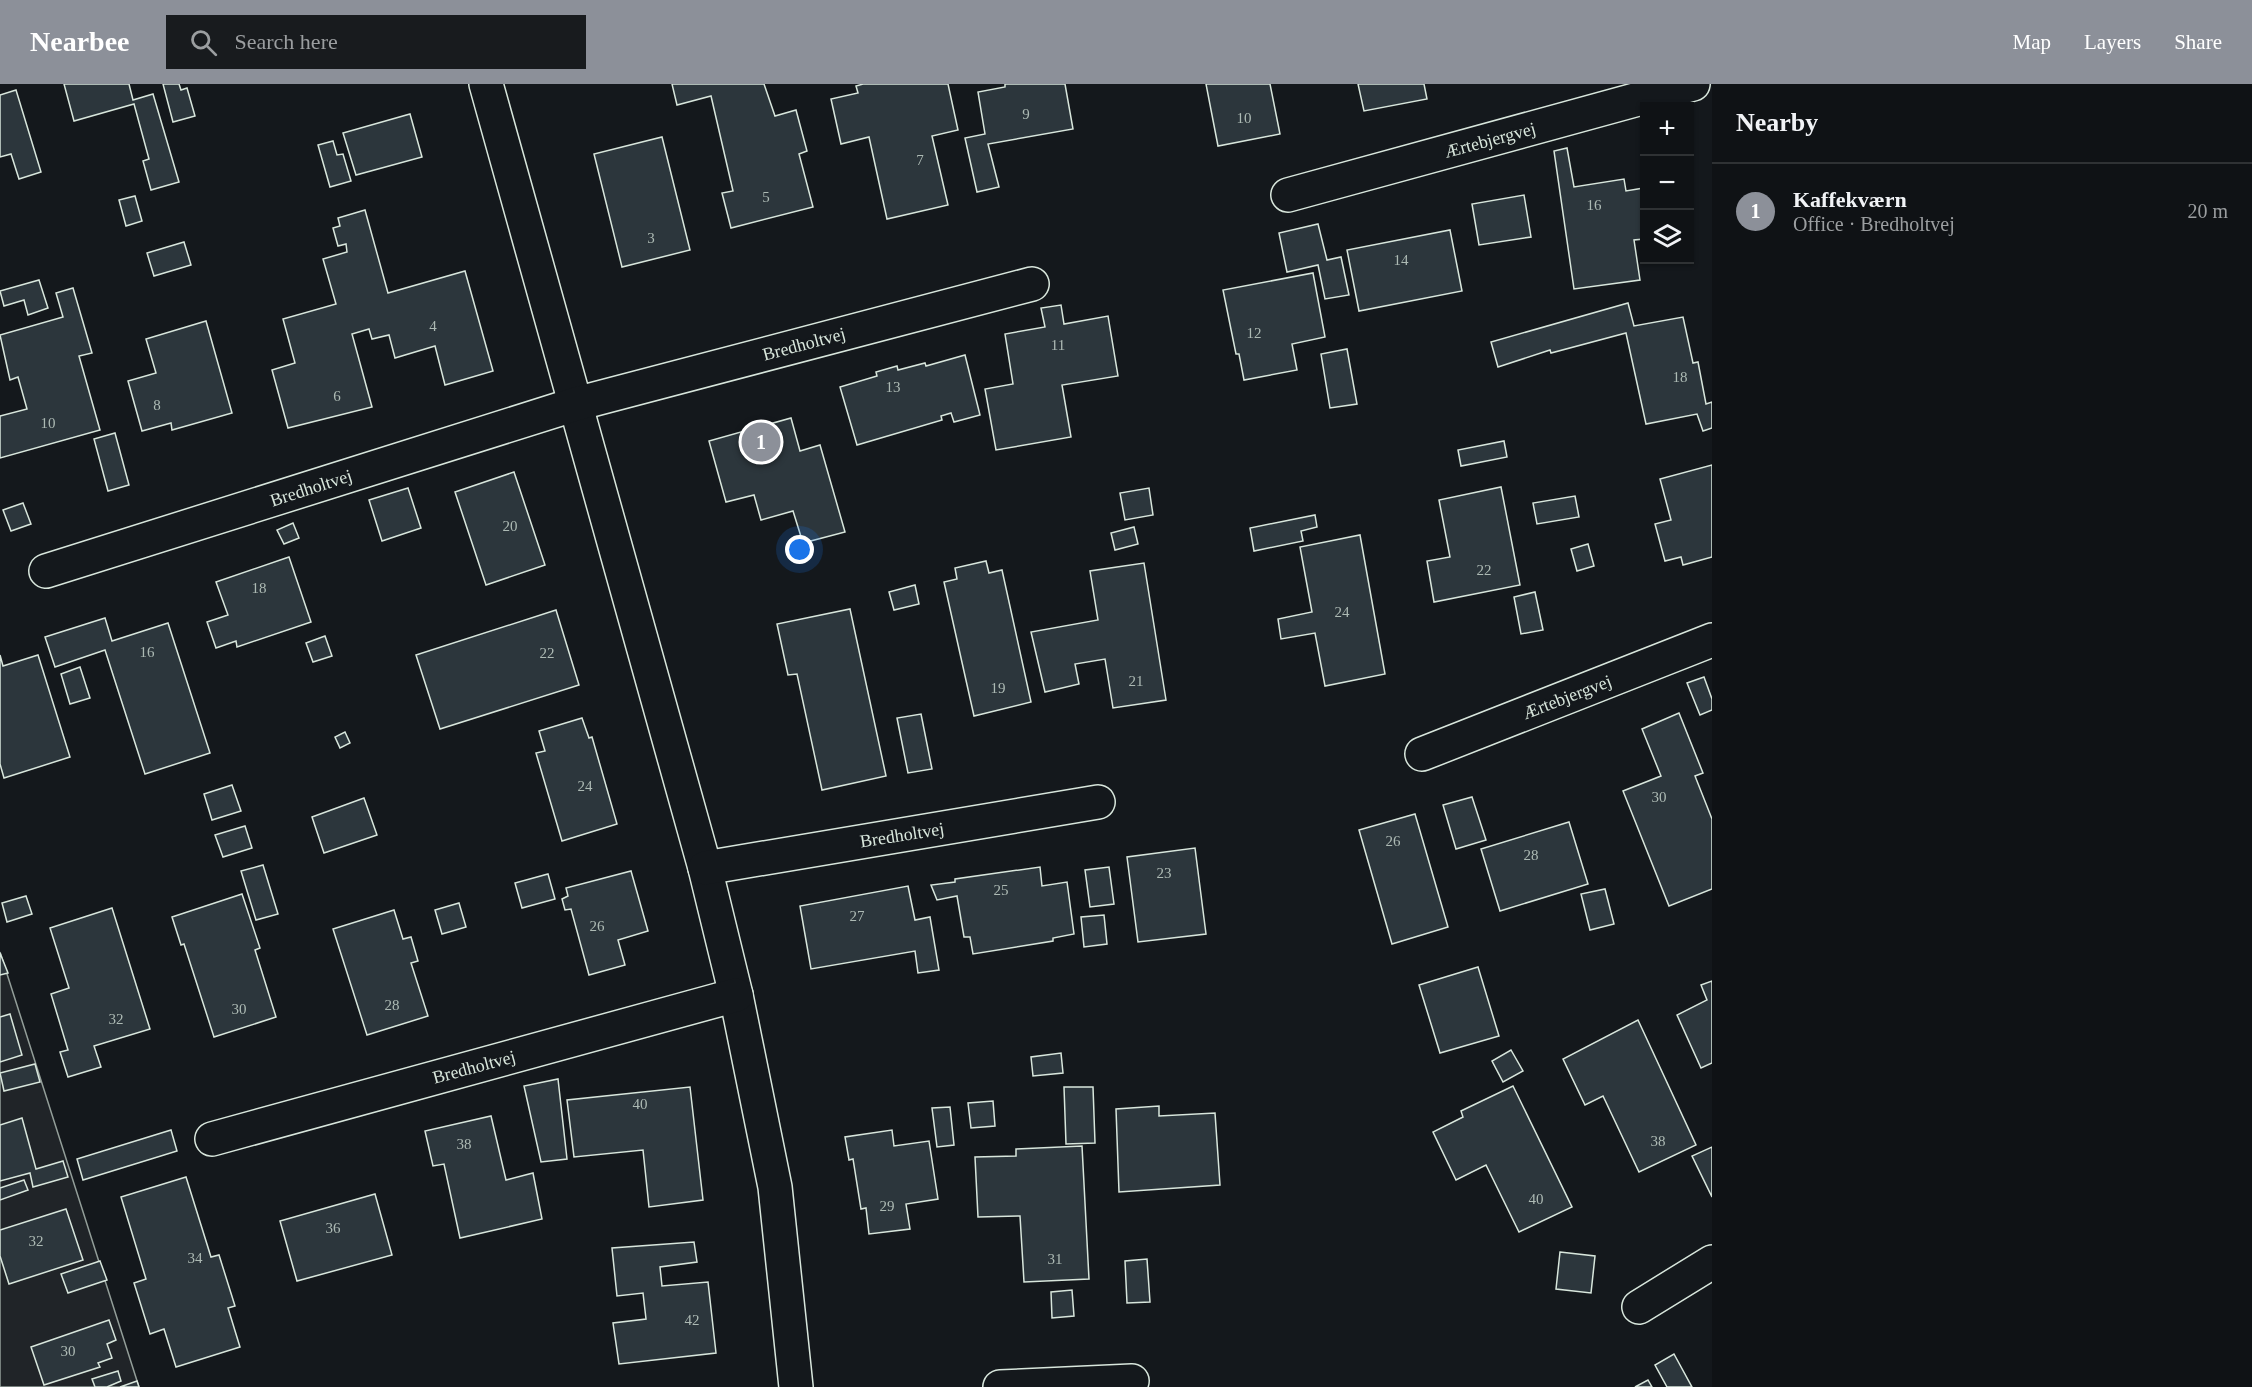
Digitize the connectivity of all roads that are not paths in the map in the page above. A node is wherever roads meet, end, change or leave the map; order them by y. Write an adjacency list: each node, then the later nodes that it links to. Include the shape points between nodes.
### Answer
1 (486, 84): 5 (street)
2 (1693, 84): 3 (street, Ærtebjergvej)
3 (1288, 195)
4 (1032, 284): 5 (street, Bredholtvej)
5 (576, 404): 6 (street, Bredholtvej); 10 (street)
6 (46, 572)
7 (1712, 640): 8 (street, Ærtebjergvej)
8 (1422, 754)
9 (1098, 802): 10 (street, Bredholtvej)
10 (705, 868): 11 (street)
11 (736, 995): 12 (street, Bredholtvej); 16 (street, via 775,1186)
12 (212, 1138)
13 (1712, 1262): 14 (street)
14 (1639, 1307)
15 (1132, 1382): 17 (street)
16 (796, 1387)
17 (1000, 1387)

